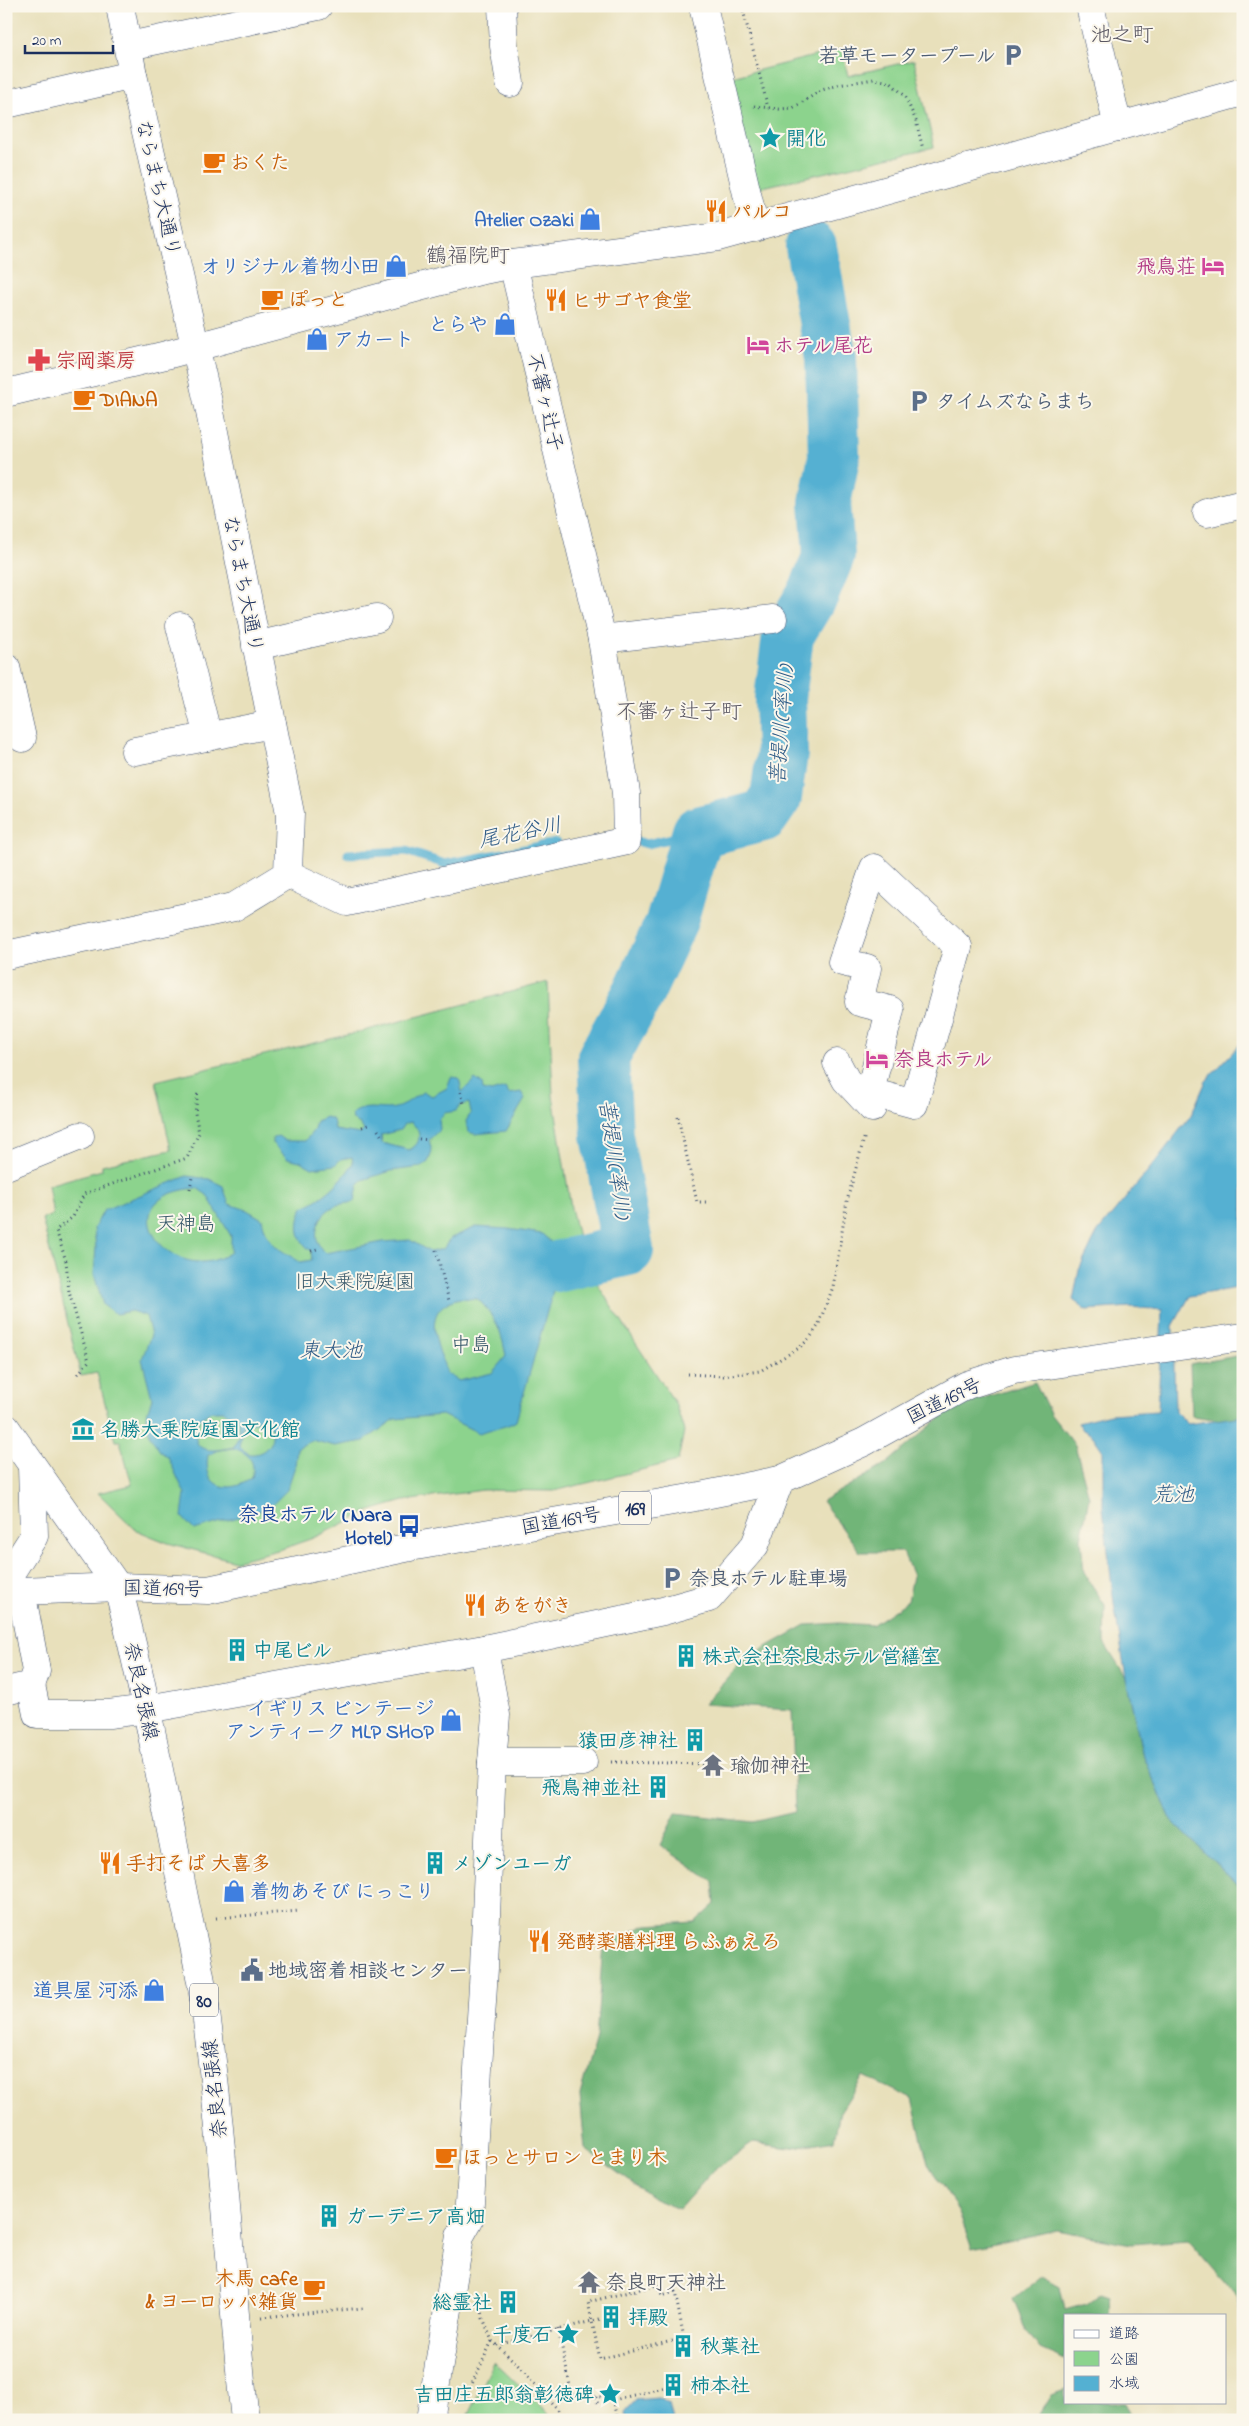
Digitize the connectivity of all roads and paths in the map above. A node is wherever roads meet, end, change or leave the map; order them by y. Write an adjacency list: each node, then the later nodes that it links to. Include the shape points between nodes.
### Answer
1 (120, 6): 7 (main road, ならまち大通り)
2 (318, 6): 7 (main road)
3 (502, 6): 9 (main road)
4 (703, 6): 16 (main road)
5 (742, 6): 13 (path)
6 (1090, 6): 14 (main road)
7 (129, 46): 8 (main road, ならまち大通り)
8 (133, 75): 11 (main road); 18 (main road, ならまち大通り)
9 (510, 83)
10 (1243, 92): 14 (main road)
11 (6, 104)
12 (748, 105): 13 (path)
13 (768, 108): 15 (path, via 793,108 822,90 838,85 874,79 890,82 904,96 916,121)
14 (1118, 127): 16 (main road)
15 (923, 149)
16 (755, 228): 17 (main road, via 718,238)
17 (513, 264): 18 (main road); 25 (main road, 不審ヶ辻子)
18 (196, 348): 19 (main road); 26 (main road, ならまち大通り)
19 (6, 393)
20 (1243, 504): 21 (main road)
21 (1207, 513)
22 (377, 618): 26 (main road)
23 (773, 619): 25 (main road)
24 (180, 626): 29 (main road)
25 (602, 639): 32 (main road, 不審ヶ辻子, via 626,793 627,841 347,902)
26 (256, 646): 28 (main road, ならまち大通り)
27 (6, 667): 30 (main road)
28 (272, 724): 29 (main road); 32 (main road, ならまち大通り, via 290,813)
29 (208, 737): 31 (main road)
30 (22, 738)
31 (135, 751)
32 (288, 874): 33 (main road, via 234,907)
33 (6, 955)
34 (890, 1010): 34 (main road, via 859,1002 867,968 842,962 874,868 958,947 914,1104 870,1092)
35 (837, 1063): 39 (main road, via 846,1080)
36 (198, 1091): 57 (path, via 195,1113 199,1133 187,1158 84,1194 73,1217 56,1230 66,1261 69,1292 89,1361)
37 (461, 1092): 38 (path)
38 (464, 1104)
39 (872, 1108): 58 (path, via 847,1200 833,1287 818,1326 798,1348 760,1371 723,1376)
40 (678, 1117): 51 (path, via 697,1202)
41 (368, 1125): 42 (path)
42 (362, 1127)
43 (378, 1130): 44 (path)
44 (381, 1135)
45 (80, 1136): 48 (main road)
46 (419, 1139): 47 (path)
47 (429, 1140)
48 (6, 1166)
49 (192, 1177): 50 (path)
50 (190, 1189)
51 (708, 1202)
52 (320, 1248): 54 (path)
53 (436, 1250): 55 (path)
54 (312, 1251)
55 (449, 1301)
56 (1243, 1337): 61 (main road, 国道169号 / 169, via 1014,1370 967,1386 864,1442)
57 (78, 1374)
58 (688, 1374)
59 (6, 1428): 60 (main road)
60 (32, 1466): 62 (main road); 63 (main road, via 34,1536)
61 (780, 1480): 62 (main road, 国道169号 / 169, via 410,1547 208,1590); 64 (main road, via 755,1545 709,1598 663,1611)
62 (118, 1587): 63 (main road, 国道169号 / 169); 66 (main road, 奈良名張線 / 80)
63 (11, 1589): 65 (main road, via 36,1672)
64 (484, 1649): 66 (main road); 67 (main road, via 496,1715)
65 (19, 1688): 66 (main road, via 37,1714 109,1714)
66 (147, 1709): 71 (main road, 奈良名張線 / 80)
67 (492, 1762): 68 (main road); 86 (main road, via 469,2220 460,2236)
68 (583, 1762): 69 (path)
69 (712, 1764)
70 (298, 1911): 71 (path)
71 (188, 1920): 74 (main road, 奈良名張線 / 80, via 205,2005)
72 (363, 2308): 74 (path)
73 (484, 2318): 78 (path)
74 (234, 2319): 85 (main road, 奈良名張線 / 80)
75 (600, 2319): 76 (path)
76 (592, 2321): 76 (path, via 600,2358 684,2338 675,2292 662,2296 657,2284 588,2302); 77 (path)
77 (558, 2330): 79 (path); 81 (path, via 572,2395)
78 (492, 2341): 79 (path); 83 (path)
79 (497, 2345): 87 (path)
80 (666, 2387): 82 (path)
81 (596, 2397): 82 (path); 84 (path)
82 (613, 2400): 88 (path)
83 (463, 2403)
84 (598, 2405)
85 (245, 2420)
86 (430, 2420)
87 (567, 2420)
88 (619, 2420)

